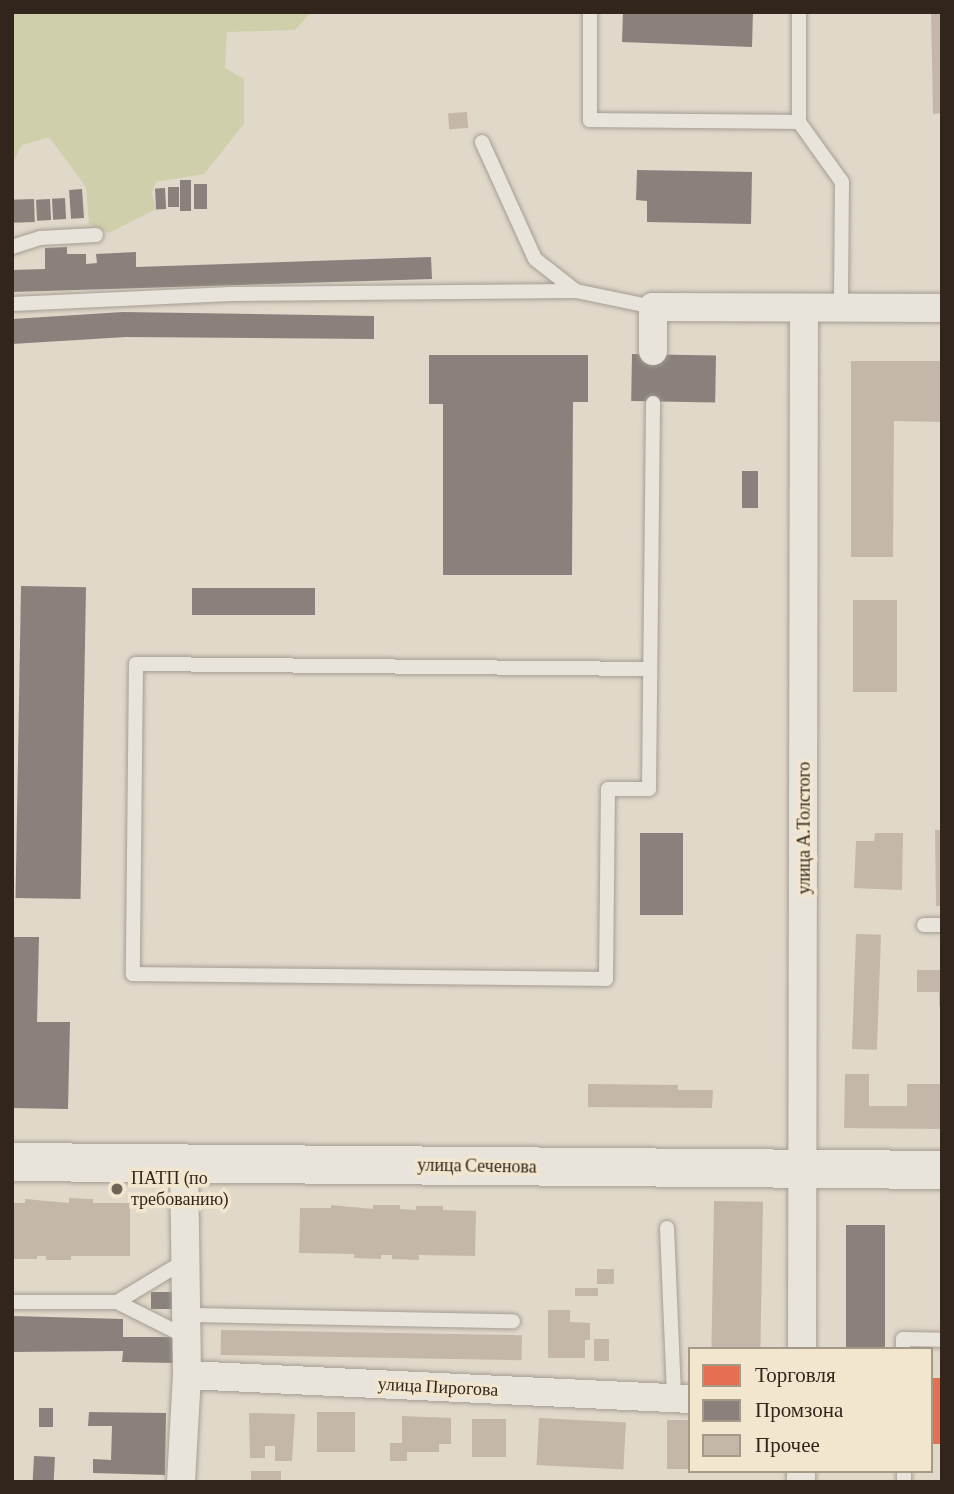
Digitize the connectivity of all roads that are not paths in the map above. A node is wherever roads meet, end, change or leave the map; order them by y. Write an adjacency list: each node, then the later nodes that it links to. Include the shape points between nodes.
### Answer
1 (590, 12): 3 (lane, via 590,120)
2 (799, 12): 3 (lane)
3 (799, 122): 11 (lane, via 842,182)
4 (482, 142): 7 (lane, via 535,259)
5 (96, 235): 6 (lane, via 40,238)
6 (12, 247)
7 (576, 291): 8 (lane, via 231,294); 9 (lane)
8 (12, 304)
9 (653, 307): 10 (street); 13 (street)
10 (804, 308): 11 (street); 20 (street, улица А.Толстого)
11 (841, 308): 12 (street)
12 (942, 308)
13 (653, 351)
14 (653, 403): 15 (lane)
15 (650, 669): 15 (lane, via 649,789 608,789 606,979 132,974 136,664)
16 (924, 925): 17 (lane)
17 (942, 925)
18 (12, 1162): 19 (main road, улица Сеченова)
19 (184, 1163): 20 (main road, улица Сеченова); 23 (street)
20 (804, 1169): 21 (main road, улица Сеченова); 29 (street, улица А.Толстого)
21 (942, 1170)
22 (667, 1228): 32 (lane)
23 (186, 1260): 25 (lane); 27 (street)
24 (12, 1301): 25 (lane)
25 (117, 1303): 27 (lane)
26 (513, 1321): 27 (lane)
27 (187, 1326): 31 (street)
28 (942, 1340): 30 (lane, via 903,1339)
29 (802, 1347)
30 (903, 1347)
31 (187, 1375): 32 (street, улица Пирогова); 33 (street)
32 (682, 1399)
33 (181, 1482)

